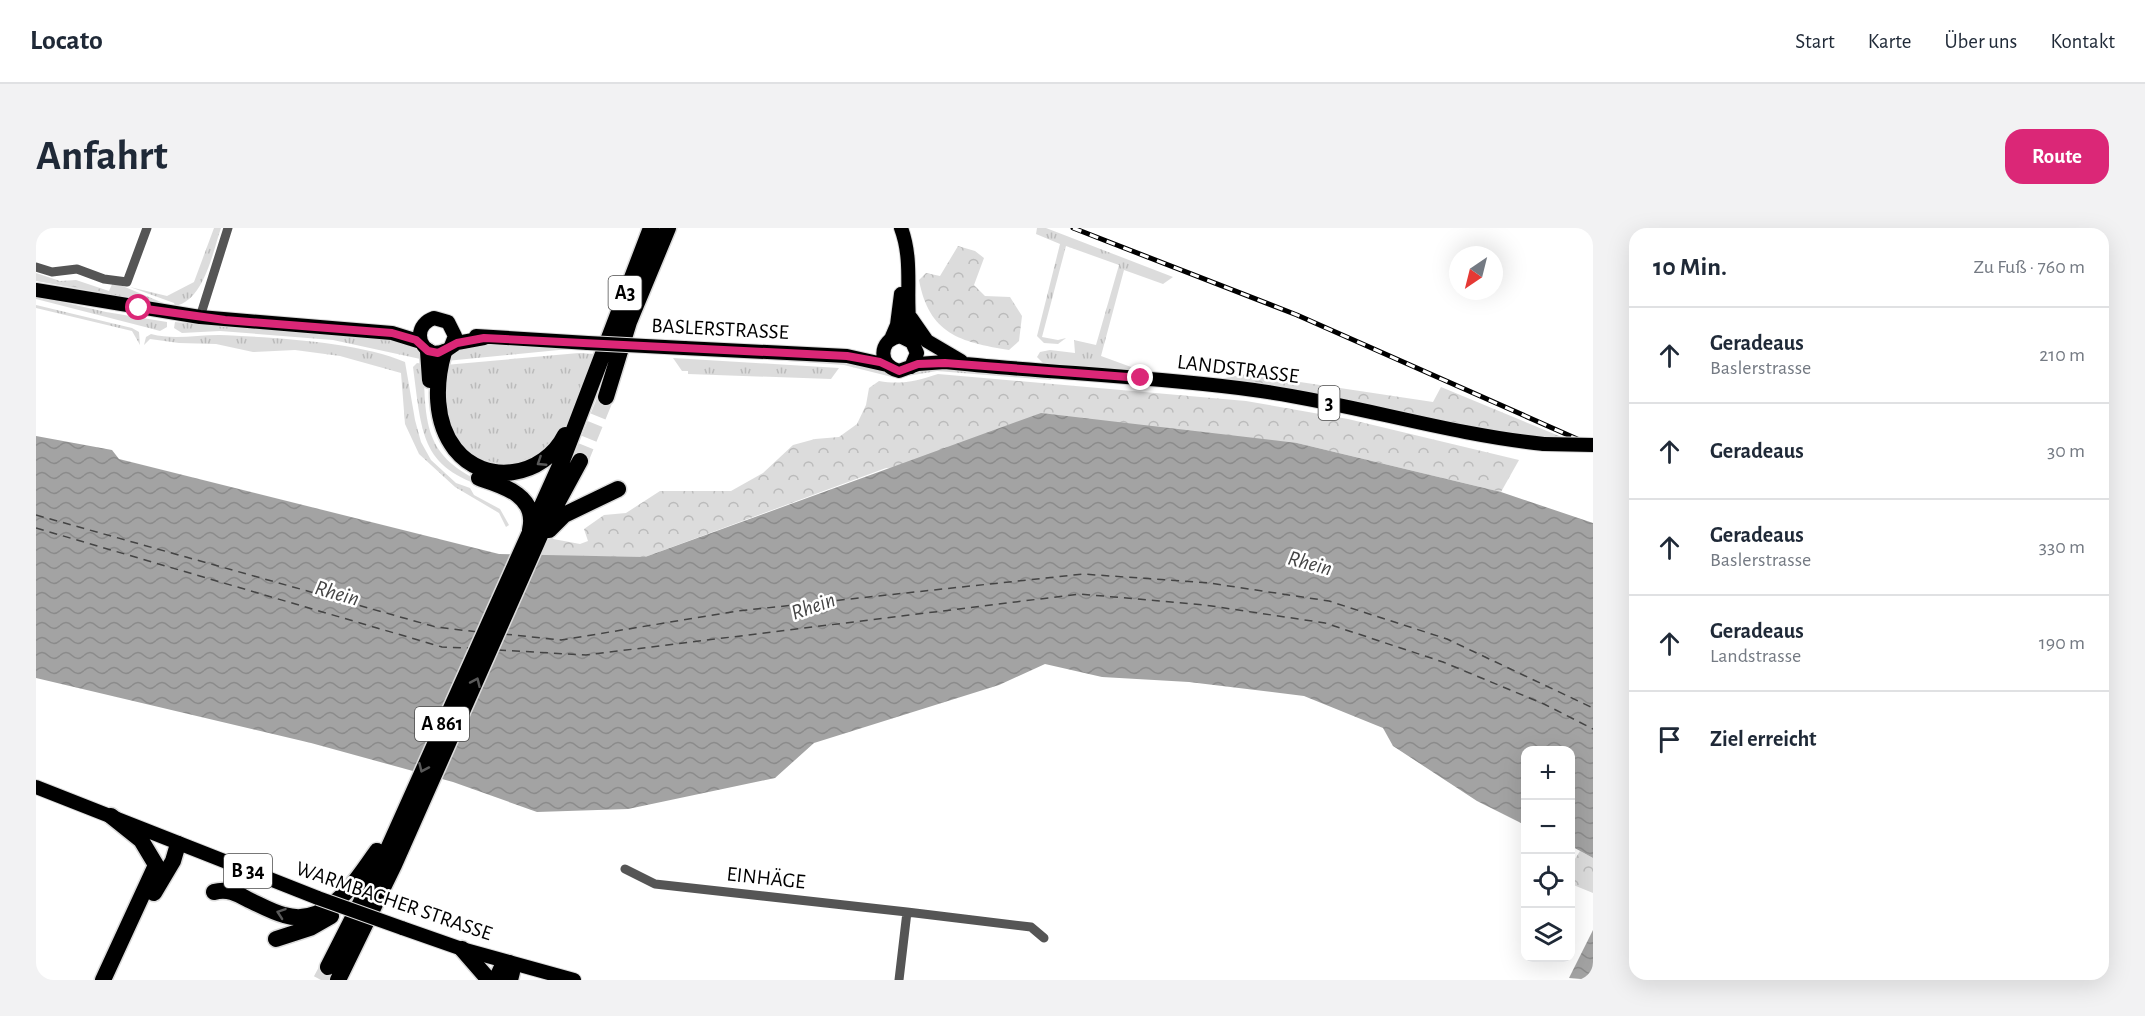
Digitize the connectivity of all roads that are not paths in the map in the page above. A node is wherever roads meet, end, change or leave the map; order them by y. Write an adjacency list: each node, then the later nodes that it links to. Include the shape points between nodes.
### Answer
1 (147, 228): 7 (street, via 127,282 77,269 52,272)
2 (228, 228): 10 (street)
3 (651, 228): 19 (highway, A3)
4 (668, 228): 24 (highway, A3, via 629,322)
5 (891, 228): 15 (main road, via 902,252 903,272 899,309)
6 (901, 228): 9 (main road, via 908,251)
7 (36, 267)
8 (36, 290): 10 (main road)
9 (909, 313): 16 (main road); 22 (main road, via 927,340)
10 (200, 317): 13 (main road)
11 (423, 325): 12 (main road, via 438,318 448,322); 13 (main road); 17 (main road, via 419,336)
12 (454, 332): 14 (main road, BASLERSTRASSE); 17 (main road)
13 (392, 333): 17 (main road)
14 (484, 338): 17 (main road, BASLERSTRASSE); 18 (main road, BASLERSTRASSE, bridge)
15 (889, 341): 16 (main road, via 904,337); 18 (main road); 21 (main road, via 883,356)
16 (914, 345): 20 (main road, LANDSTRASSE / 3); 23 (main road, via 916,358)
17 (436, 347): 19 (highway, one-way to 17, via 555,452 533,468 505,473 468,462 448,438 438,404); 28 (highway, via 430,410 442,446 467,473 522,497)
18 (866, 355): 21 (main road, BASLERSTRASSE)
19 (601, 358): 28 (highway, A3)
20 (945, 363): 22 (main road, LANDSTRASSE / 3); 23 (main road, LANDSTRASSE / 3)
21 (887, 365): 23 (main road, via 899,371)
22 (968, 365): 25 (main road, LANDSTRASSE / 3, bridge, via 1253,390 1478,435 1544,444)
23 (911, 366)
24 (606, 397)
25 (1593, 445)
26 (580, 461): 28 (highway, A3)
27 (618, 489): 28 (highway)
28 (540, 531): 29 (highway, A3); 29 (highway, A3, via 530,561)
29 (479, 659): 31 (highway, A 861)
30 (36, 788): 33 (main road, WARMBACHER STRASSE / B 34)
31 (419, 792): 32 (highway, A 861); 46 (highway, A 861)
32 (402, 815): 35 (highway, A 861); 39 (highway, one-way to 39, via 358,877 326,910 314,915 284,915 228,890)
33 (111, 816): 34 (main road, WARMBACHER STRASSE / B 34); 36 (highway, via 141,840)
34 (178, 844): 36 (highway, via 160,855); 44 (main road, WARMBACHER STRASSE / B 34, bridge); 48 (highway)
35 (388, 849): 38 (highway, A 861); 42 (highway, via 330,917)
36 (156, 865): 47 (highway)
37 (625, 869): 40 (street, EINHÄGE, via 655,884)
38 (369, 885): 41 (highway); 46 (highway, A 861)
39 (214, 892)
40 (907, 912): 43 (street, EINHÄGE, via 1031,927); 52 (street)
41 (346, 914)
42 (276, 939)
43 (1044, 939)
44 (462, 950): 45 (main road, WARMBACHER STRASSE / B 34); 49 (highway)
45 (510, 972): 50 (highway, via 501,969); 51 (main road, WARMBACHER STRASSE / B 34)
46 (333, 973)
47 (103, 980)
48 (111, 980)
49 (489, 980)
50 (496, 980)
51 (574, 980)
52 (899, 980)

